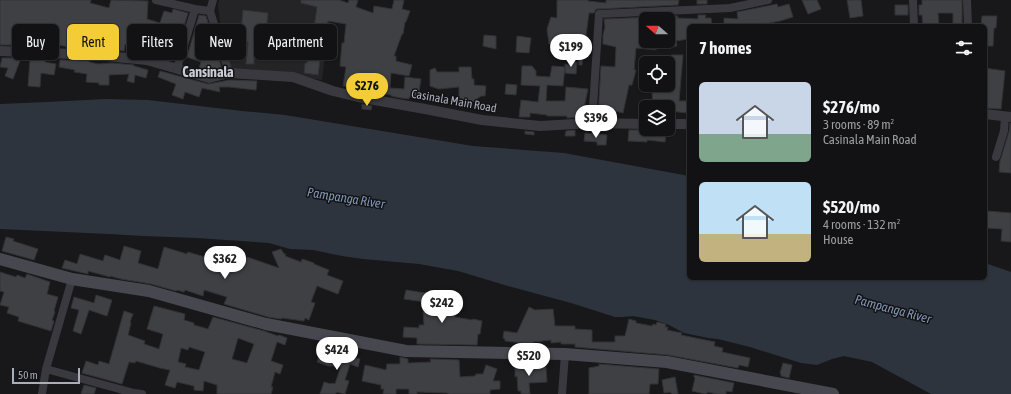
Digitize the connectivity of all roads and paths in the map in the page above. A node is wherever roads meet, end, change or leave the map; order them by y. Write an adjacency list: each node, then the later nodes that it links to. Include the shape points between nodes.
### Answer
1 (156, 0): 6 (street)
2 (213, 0): 7 (street)
3 (768, 0): 15 (street, via 730,8 599,14)
4 (913, 0): 8 (street)
5 (967, 0): 9 (street)
6 (196, 9): 7 (street); 11 (street)
7 (210, 11): 12 (street)
8 (914, 24)
9 (968, 24)
10 (0, 51): 11 (street, Casinala Main Road, via 96,55 147,60)
11 (176, 68): 12 (street, Casinala Main Road, via 209,78)
12 (229, 73): 15 (street, Casinala Main Road, via 293,77 352,96 482,120 540,126)
13 (987, 114): 14 (street)
14 (1008, 116): 19 (street)
15 (592, 123): 16 (street, Casinala Main Road)
16 (639, 124)
17 (675, 124): 18 (street)
18 (687, 124)
19 (996, 157)
20 (0, 259): 21 (main road)
21 (72, 279): 22 (main road, via 149,291 266,324 406,351); 23 (street)
22 (565, 354): 26 (street); 27 (main road, via 667,362)
23 (46, 369): 24 (street); 25 (street)
24 (42, 394)
25 (142, 394)
26 (562, 394)
27 (833, 394)

